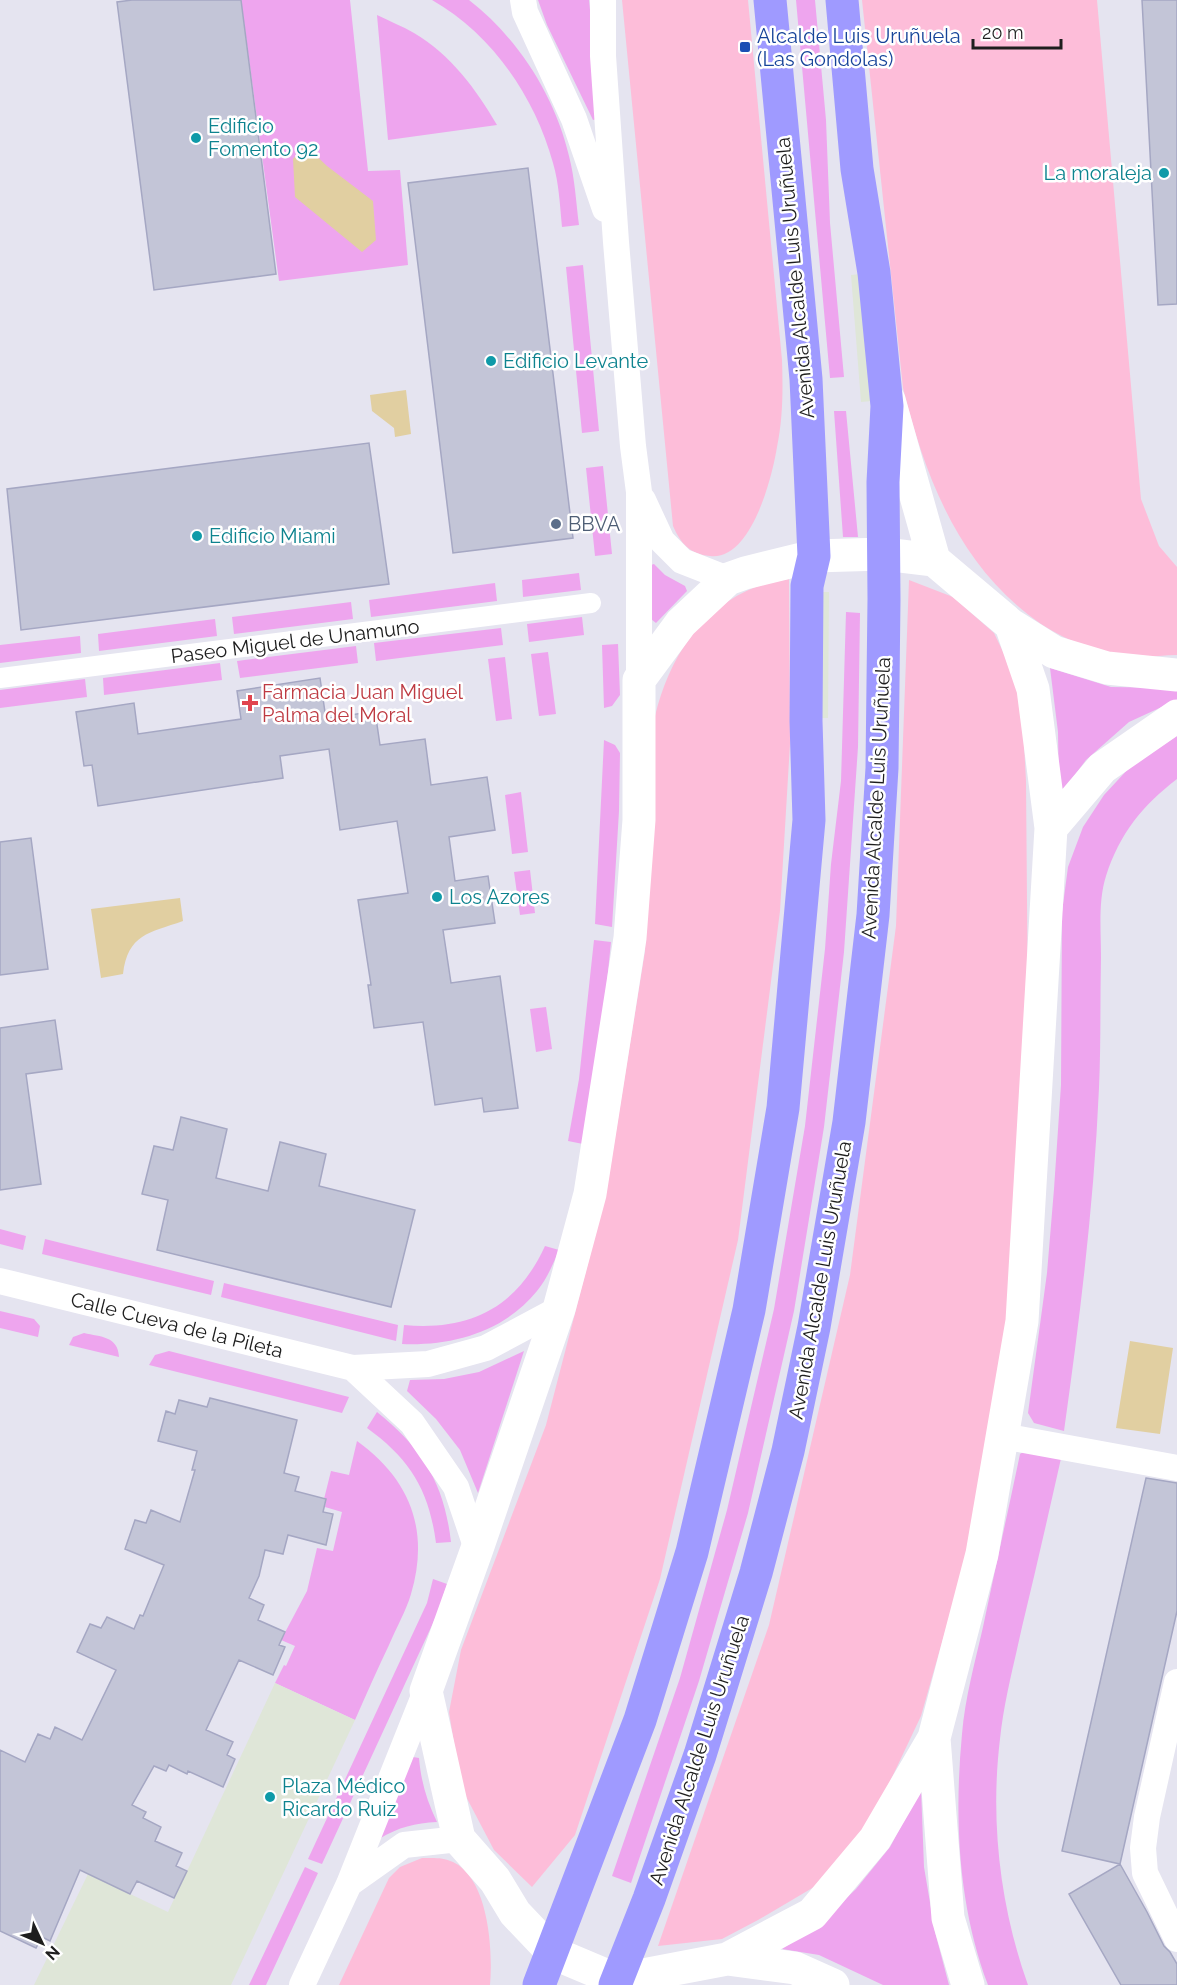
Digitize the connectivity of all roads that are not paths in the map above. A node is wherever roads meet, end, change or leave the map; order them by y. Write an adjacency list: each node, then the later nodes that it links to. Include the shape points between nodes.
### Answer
1 (523, 0): 5 (street, via 574,119)
2 (603, 0): 5 (street, via 603,56)
3 (770, 0): 9 (main road, Avenida Alcalde Luis Uruñuela, via 806,380)
4 (842, 0): 6 (main road, Avenida Alcalde Luis Uruñuela, via 857,169 874,273)
5 (616, 242): 7 (street)
6 (886, 389): 8 (main road, Avenida Alcalde Luis Uruñuela); 10 (street, Avenida Alcalde Luis Uruñuela)
7 (639, 492): 11 (street, via 662,541 675,555); 16 (street)
8 (884, 554): 9 (street); 10 (street); 33 (main road, Avenida Alcalde Luis Uruñuela, via 882,768 873,915 849,1122 814,1327 788,1451 756,1573 700,1755)
9 (814, 556): 11 (street); 31 (main road, Avenida Alcalde Luis Uruñuela, via 807,586 809,820 783,1108 749,1310 692,1552 640,1720)
10 (934, 560): 13 (street)
11 (728, 579): 16 (street, via 681,623)
12 (591, 603): 15 (street, Paseo Miguel de Unamuno)
13 (1011, 625): 14 (street, via 1054,652 1107,668); 18 (street, via 1034,688)
14 (1177, 675)
15 (0, 678)
16 (639, 680): 20 (street, via 639,820 630,938 590,1194)
17 (1177, 716): 18 (street, via 1102,768)
18 (1051, 828): 22 (street, via 1022,1320)
19 (0, 1281): 21 (street, Calle Cueva de la Pileta)
20 (559, 1309): 21 (street, via 486,1348 428,1364); 24 (street)
21 (353, 1368): 24 (street, via 412,1423 456,1486)
22 (1002, 1436): 23 (street); 27 (street, via 982,1554)
23 (1177, 1468)
24 (477, 1549): 26 (street)
25 (1177, 1682): 30 (street, via 1143,1848 1146,1873)
26 (426, 1691): 28 (street); 29 (street)
27 (934, 1738): 32 (street, via 875,1839 812,1914); 38 (street, via 948,1918)
28 (459, 1839): 29 (street, via 404,1845); 31 (street, via 495,1880 515,1913)
29 (349, 1884): 34 (street)
30 (1177, 1939)
31 (553, 1953): 33 (street); 35 (main road, Avenida Alcalde Luis Uruñuela)
32 (727, 1959): 33 (street); 36 (street); 37 (street, via 795,1968)
33 (616, 1983)
34 (302, 1985)
35 (539, 1985)
36 (689, 1985)
37 (834, 1985)
38 (968, 1985)

